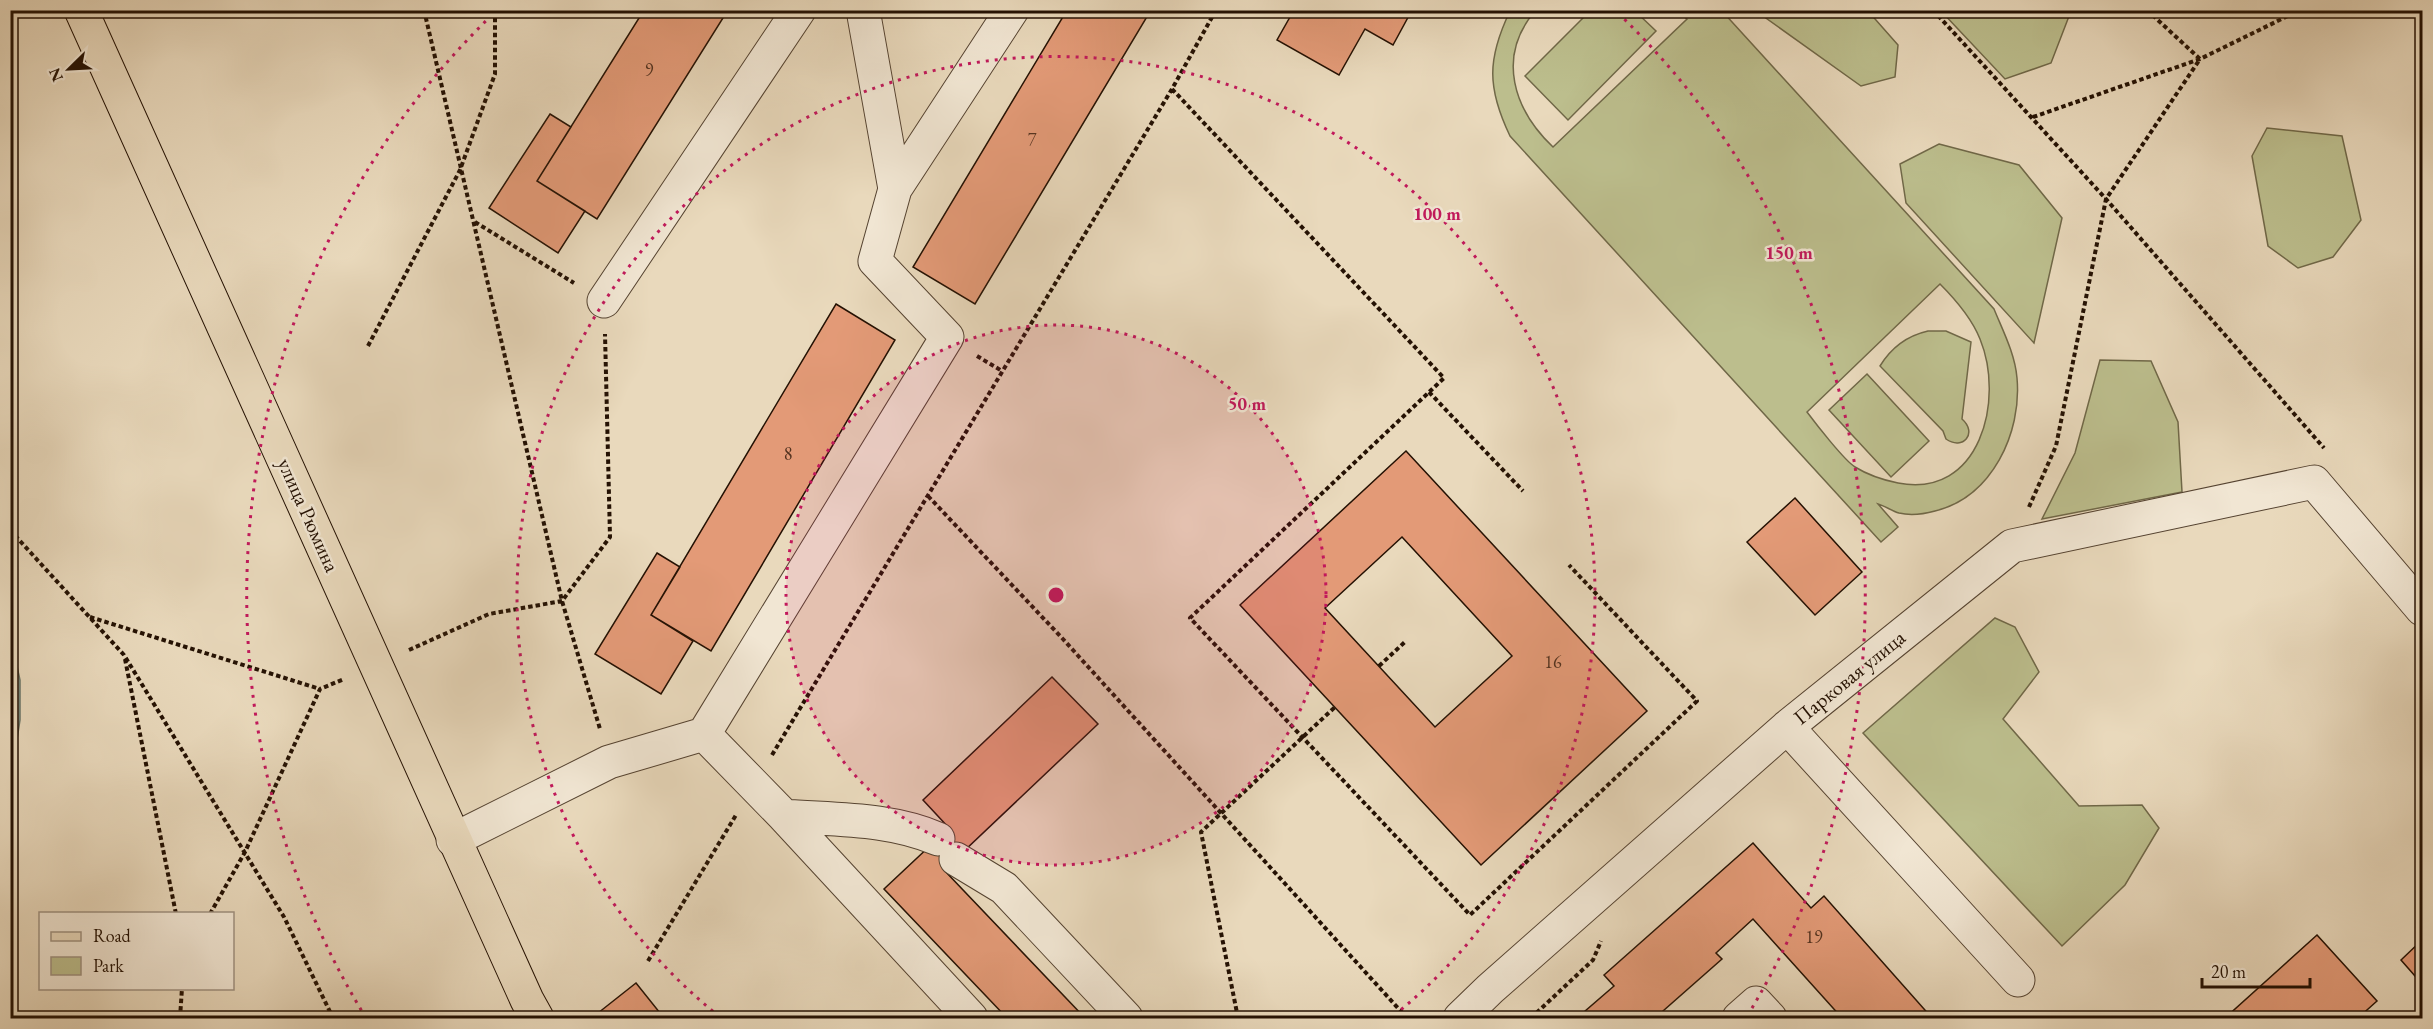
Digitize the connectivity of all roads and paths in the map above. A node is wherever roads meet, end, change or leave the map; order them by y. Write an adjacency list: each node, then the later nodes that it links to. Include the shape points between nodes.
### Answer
1 (81, 10): 32 (main road, улица Рюмина)
2 (424, 10): 14 (path)
3 (495, 10): 14 (path, via 495,74)
4 (799, 10): 18 (street)
5 (863, 10): 15 (street)
6 (1012, 10): 15 (street)
7 (1216, 10): 12 (path)
8 (1933, 10): 13 (path)
9 (2147, 10): 11 (path)
10 (2300, 10): 11 (path)
11 (2200, 58): 13 (path); 16 (path)
12 (1172, 89): 20 (path, via 1444,378); 23 (path)
13 (2033, 117): 16 (path)
14 (460, 170): 17 (path); 19 (path)
15 (895, 189): 36 (street, via 875,261 947,337)
16 (2106, 199): 21 (path, via 2326,450); 25 (path, via 2056,446)
17 (475, 222): 18 (path); 27 (path)
18 (604, 302): 27 (path, via 610,537)
19 (368, 345)
20 (1429, 392): 22 (path); 37 (path, via 1190,618)
21 (2314, 482): 25 (street, Парковая улица); 28 (street)
22 (1523, 491)
23 (928, 496): 39 (path); 40 (path)
24 (10, 530): 29 (path)
25 (2012, 546): 35 (street, Парковая улица)
26 (1569, 565): 37 (path, via 1697,701 1470,915)
27 (562, 601): 32 (path, via 489,614); 38 (path)
28 (2422, 609)
29 (90, 616): 31 (path); 43 (path, via 320,689)
30 (1406, 641): 33 (path)
31 (124, 655): 43 (path); 44 (path)
32 (376, 664): 42 (main road, улица Рюмина)
33 (1379, 666)
34 (1335, 707): 37 (path)
35 (1787, 726): 47 (street); 56 (street, Парковая улица)
36 (704, 734): 38 (street); 39 (street)
37 (1302, 737): 40 (path)
38 (609, 762): 42 (street)
39 (753, 786): 41 (street); 46 (path)
40 (1221, 813): 54 (path, via 1201,832); 55 (path)
41 (784, 816): 52 (street); 53 (street, via 874,822 920,831 1004,888)
42 (453, 840): 51 (main road, улица Рюмина)
43 (245, 852): 45 (path); 50 (path, via 284,917)
44 (176, 912)
45 (211, 912)
46 (648, 961)
47 (2018, 980)
48 (182, 990): 49 (path)
49 (180, 1018)
50 (333, 1018)
51 (537, 1018)
52 (971, 1018)
53 (1126, 1018)
54 (1238, 1018)
55 (1407, 1018)
56 (1460, 1018)
57 (1739, 1018): 58 (street, via 1756,1003)
58 (1770, 1018)

